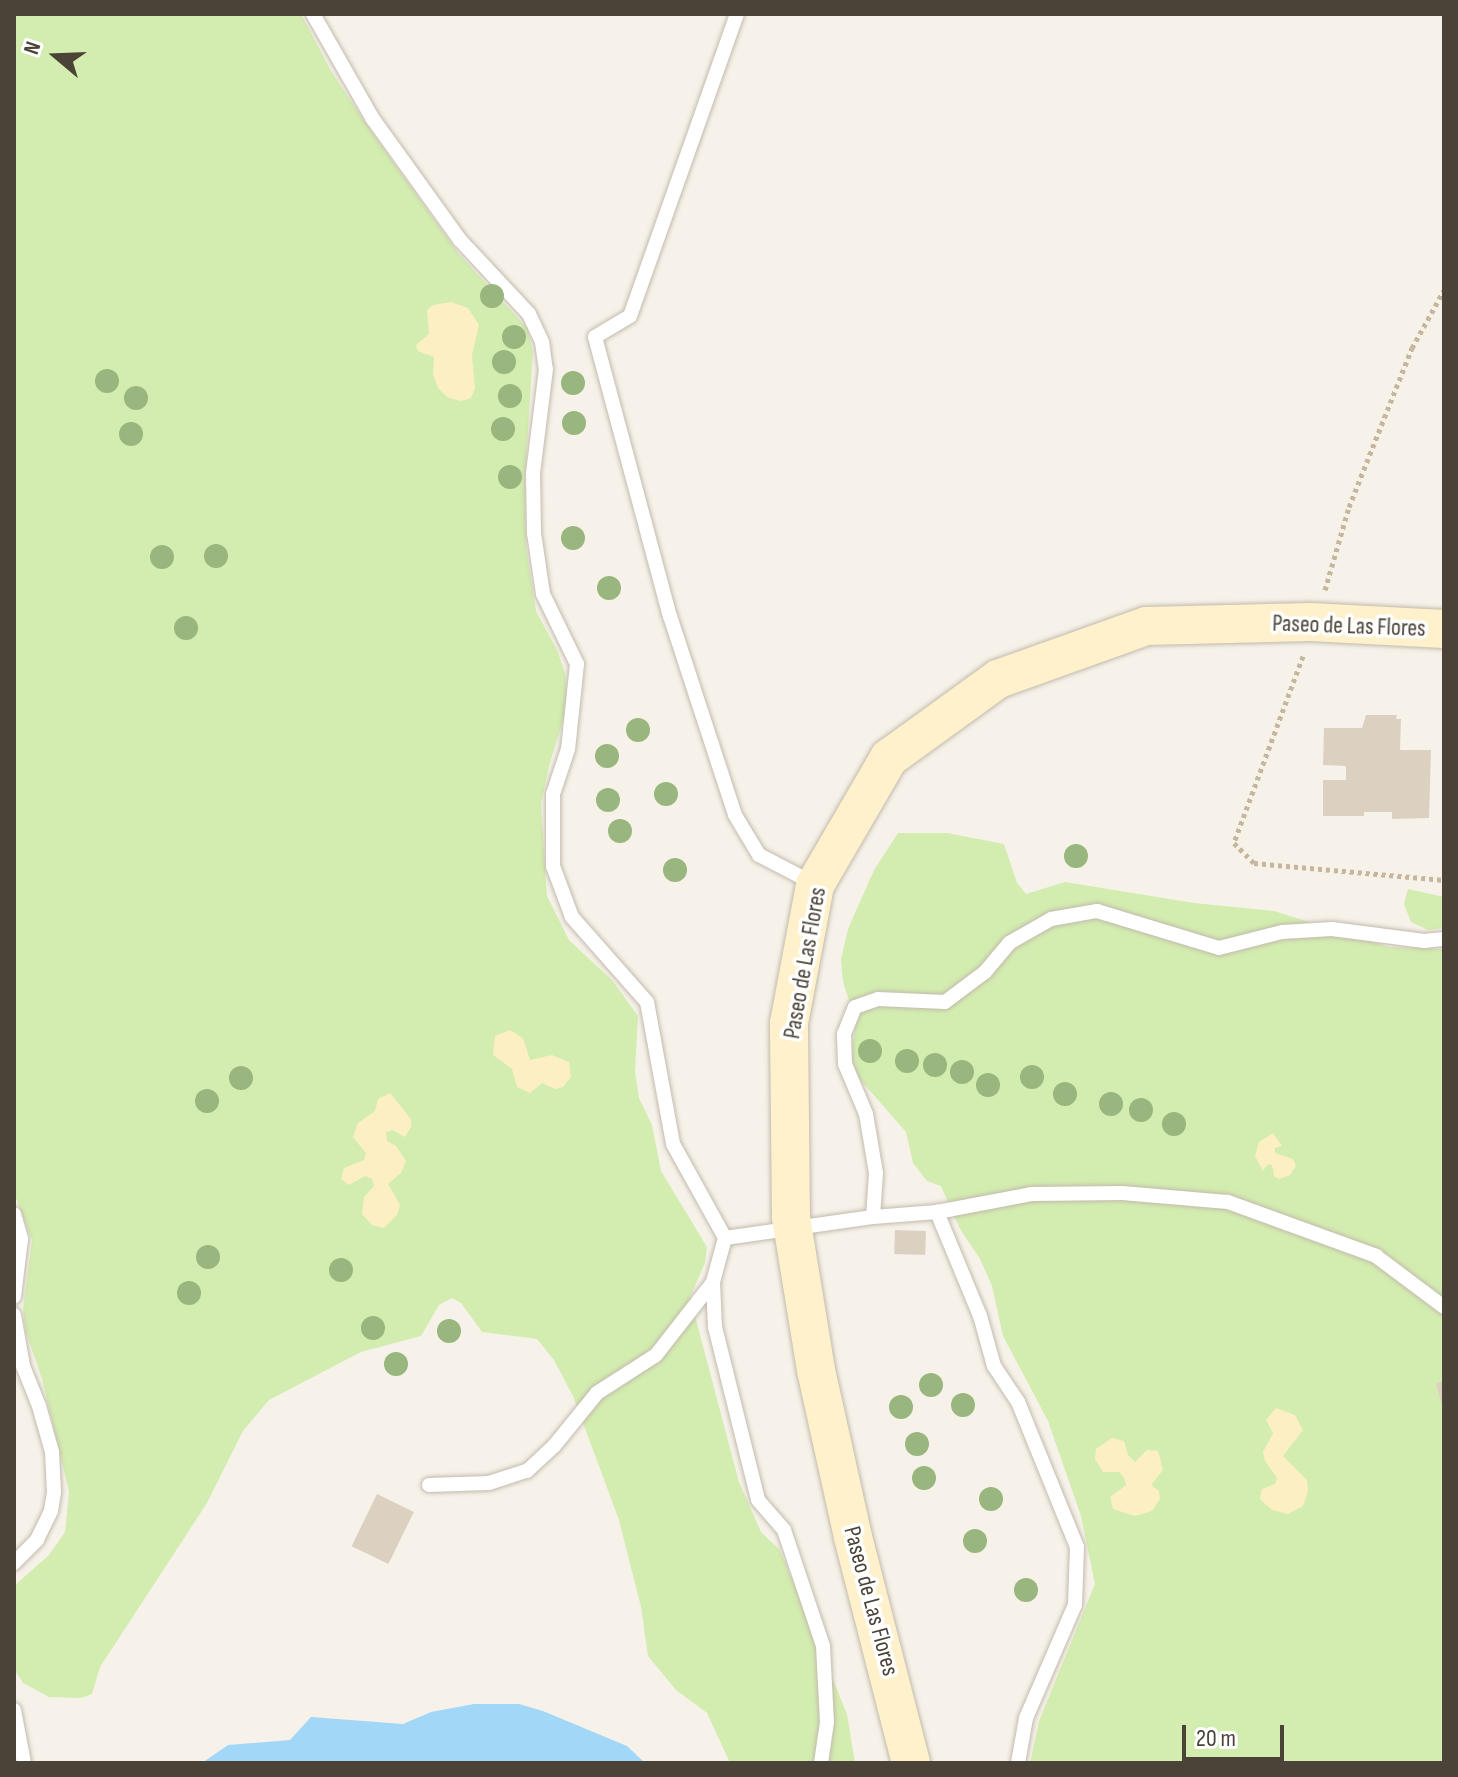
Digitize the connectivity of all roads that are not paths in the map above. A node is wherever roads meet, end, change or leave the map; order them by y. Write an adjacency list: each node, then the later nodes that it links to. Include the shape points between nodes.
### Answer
1 (313, 14): 10 (lane, via 373,119 460,240 529,314 542,342 546,369 533,474 534,533 543,594 577,664 568,749 553,794 553,866 572,917 647,1002 673,1144)
2 (737, 14): 4 (lane, via 630,316 595,337 670,616 735,815 759,855)
3 (1444, 629): 4 (street, Paseo de Las Flores, via 1311,622 1146,626 998,679 889,758)
4 (815, 885): 9 (street, Paseo de Las Flores, via 789,1023)
5 (1444, 939): 8 (lane, via 1332,929 1282,932 1219,948 1097,911 1051,919 1009,943 985,972 945,1002 878,999 855,1007 844,1034 845,1064 866,1114 876,1173)
6 (937, 1212): 8 (lane); 13 (lane, via 1031,1194 1122,1193 1228,1202 1376,1256); 21 (lane, via 980,1316 994,1366 1018,1402 1077,1547 1075,1605 1026,1718)
7 (14, 1214): 12 (lane, via 21,1239)
8 (873, 1217): 9 (lane)
9 (792, 1228): 10 (lane); 20 (street, Paseo de Las Flores, via 833,1446)
10 (725, 1238): 11 (lane)
11 (713, 1282): 15 (lane, via 656,1355 597,1393 527,1471 476,1485); 19 (lane, via 715,1327 758,1500 784,1530 823,1646 827,1722)
12 (14, 1297)
13 (1444, 1307)
14 (14, 1315): 16 (lane, via 23,1366 52,1452 54,1492 37,1540)
15 (429, 1485)
16 (14, 1563)
17 (14, 1710): 18 (lane)
18 (24, 1763)
19 (821, 1763)
20 (911, 1763)
21 (1018, 1763)

